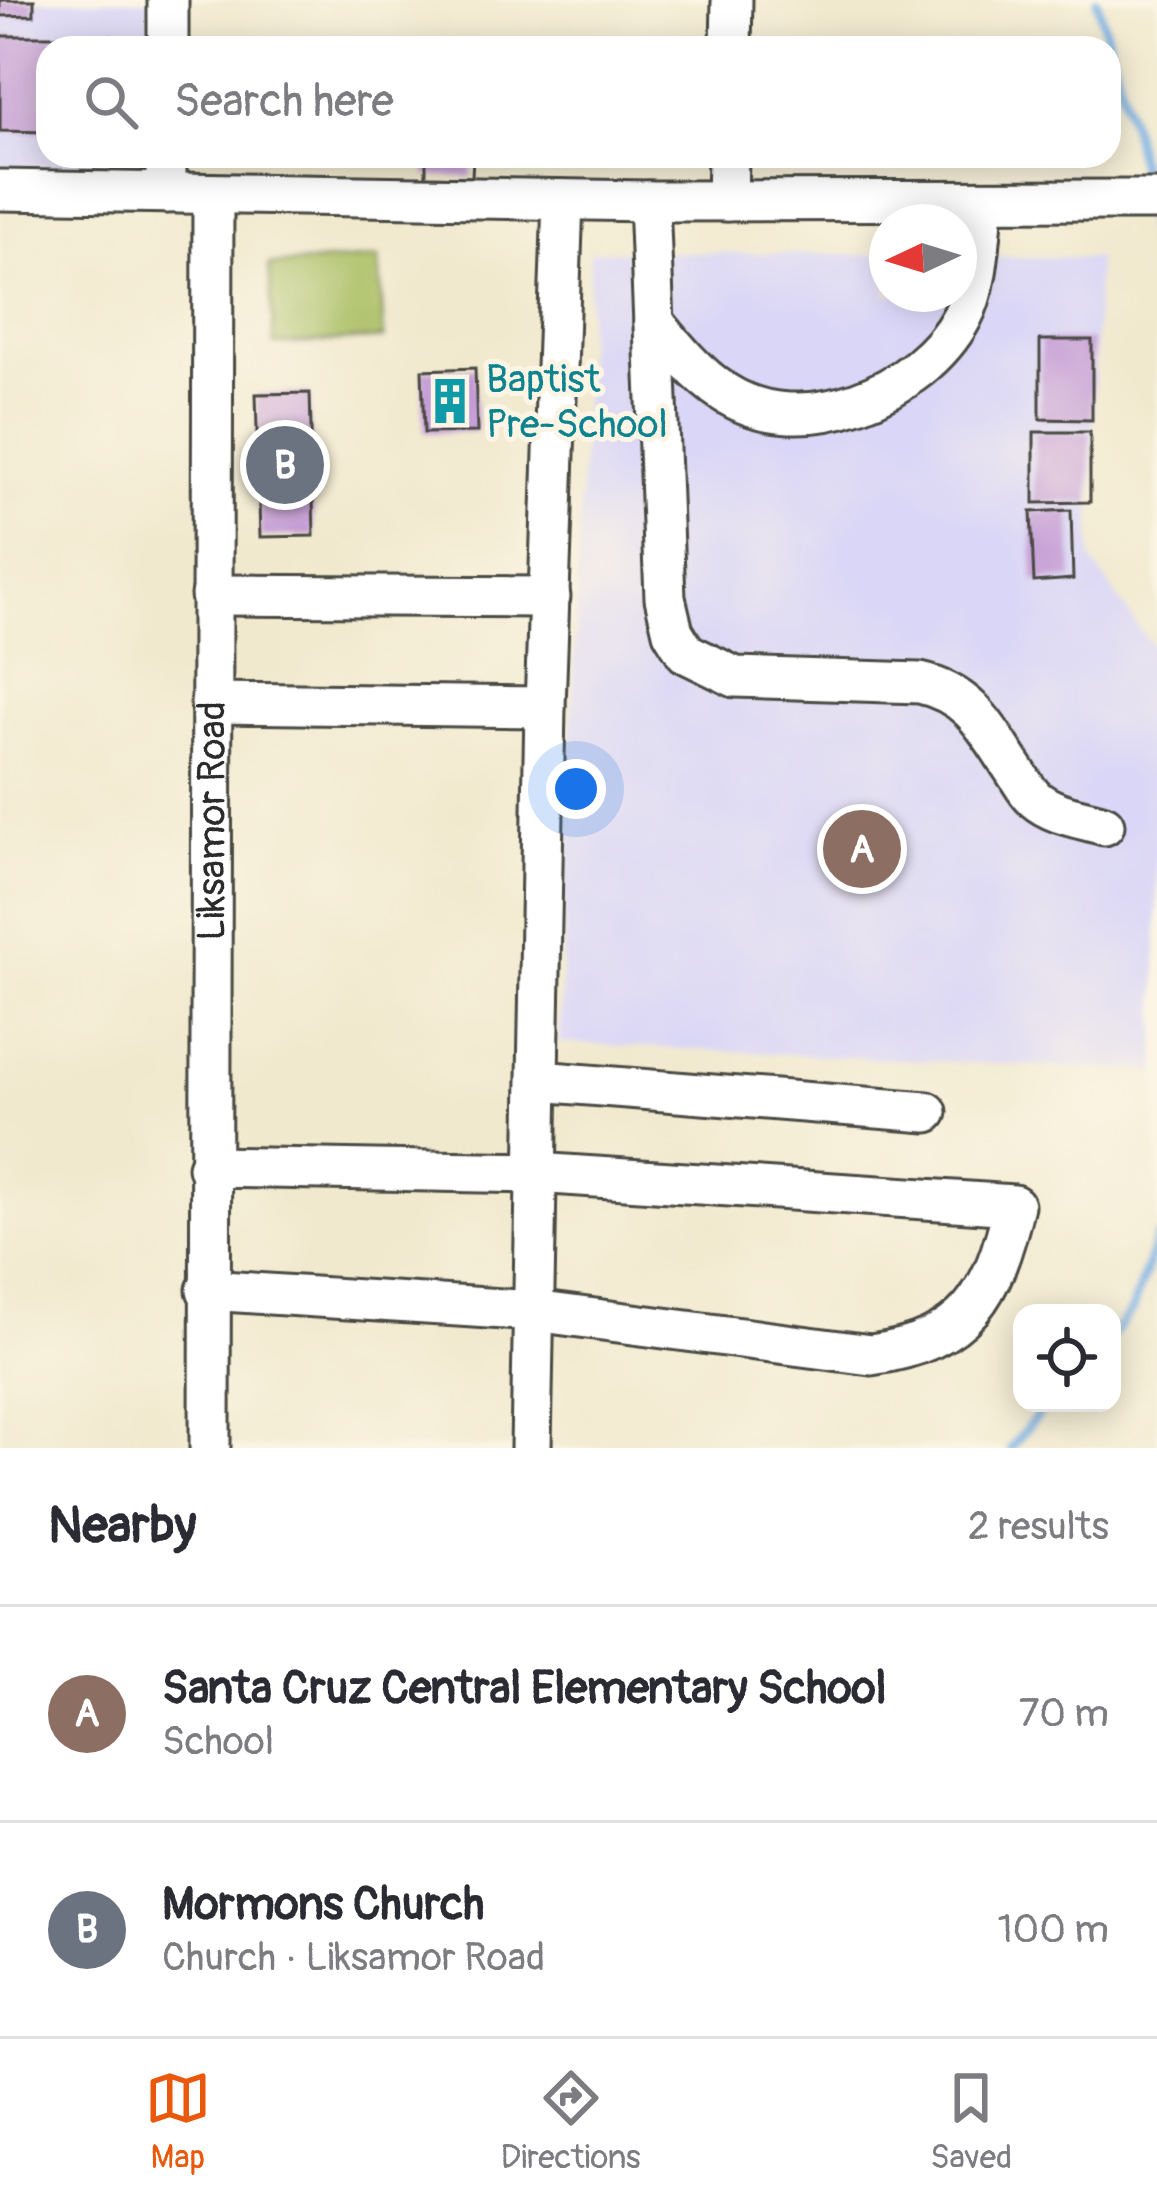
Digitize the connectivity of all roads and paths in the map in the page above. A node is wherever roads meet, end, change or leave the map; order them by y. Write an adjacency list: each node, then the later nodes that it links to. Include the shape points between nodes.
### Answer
1 (168, 0): 3 (street)
2 (732, 0): 4 (street)
3 (168, 36)
4 (731, 36)
5 (728, 168): 12 (street)
6 (166, 174): 7 (street); 8 (street)
7 (0, 190)
8 (213, 194): 9 (street); 15 (street, Liksamor Road)
9 (562, 200): 11 (street); 16 (street)
10 (1157, 200): 13 (street)
11 (649, 201): 12 (street); 14 (street)
12 (727, 201): 13 (street)
13 (984, 201): 14 (street, via 961,320 931,356 876,397 801,412 759,408 727,395)
14 (654, 322): 19 (street, via 665,598 686,653 735,677 946,689 966,703 1033,797)
15 (211, 595): 16 (street); 17 (street, Liksamor Road)
16 (550, 597): 18 (street)
17 (211, 703): 18 (street); 22 (street, Liksamor Road)
18 (545, 707): 20 (street)
19 (1105, 825)
20 (538, 1081): 21 (street); 23 (street)
21 (927, 1112)
22 (208, 1167): 23 (street); 24 (street, Liksamor Road)
23 (536, 1173): 25 (street); 25 (street, via 1014,1205 986,1292 940,1336 902,1351 824,1351)
24 (207, 1290): 25 (street); 26 (street, Liksamor Road)
25 (534, 1311): 27 (street)
26 (209, 1448)
27 (531, 1448)

